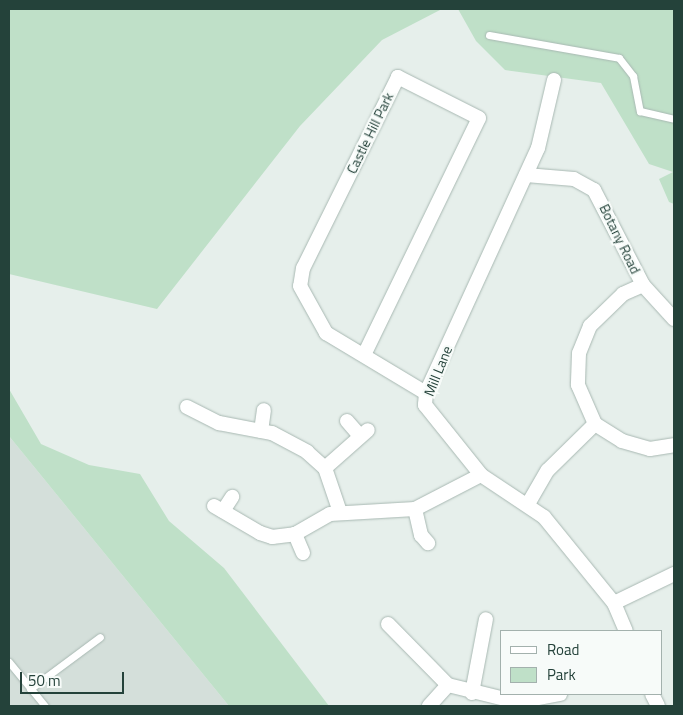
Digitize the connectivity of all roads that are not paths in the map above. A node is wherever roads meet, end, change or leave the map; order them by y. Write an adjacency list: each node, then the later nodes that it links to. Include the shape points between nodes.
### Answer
1 (489, 35): 3 (lane, via 619,58 633,76 640,111)
2 (554, 80): 4 (street, Mill Lane, via 538,148)
3 (674, 120)
4 (526, 175): 5 (street, Botany Road, via 574,179 594,190 625,244); 8 (street, Mill Lane)
5 (643, 286): 6 (street, Botany Road); 12 (street, via 624,294 590,326 579,353 578,385)
6 (674, 318)
7 (364, 355): 7 (street, Castle Hill Park, via 479,118 398,77 303,268 300,286 326,333); 8 (street, Castle Hill Park)
8 (426, 393): 16 (street, Mill Lane, via 432,419)
9 (187, 407): 13 (street, via 219,423)
10 (264, 410): 13 (street)
11 (347, 421): 15 (street, via 364,433)
12 (595, 424): 14 (street, via 622,441 650,449); 18 (street, via 548,470)
13 (261, 431): 15 (street, via 290,442)
14 (674, 445)
15 (325, 468): 20 (street)
16 (480, 475): 18 (street, Mill Lane, via 502,493); 19 (street)
17 (232, 497): 21 (street, via 219,508 260,533 272,537)
18 (528, 504): 25 (street, Mill Lane, via 544,517)
19 (414, 509): 20 (street); 22 (street, via 421,535)
20 (340, 512): 21 (street)
21 (296, 534): 23 (street)
22 (428, 543)
23 (303, 553)
24 (674, 574): 25 (street)
25 (614, 603): 28 (street, Mill Lane)
26 (486, 619): 33 (street)
27 (388, 624): 31 (street)
28 (626, 630)
29 (100, 637): 32 (lane)
30 (9, 662): 32 (lane)
31 (448, 685): 33 (street); 37 (street)
32 (30, 689): 36 (lane)
33 (472, 693): 35 (street)
34 (557, 695): 35 (street)
35 (534, 704)
36 (45, 706)
37 (429, 706)

